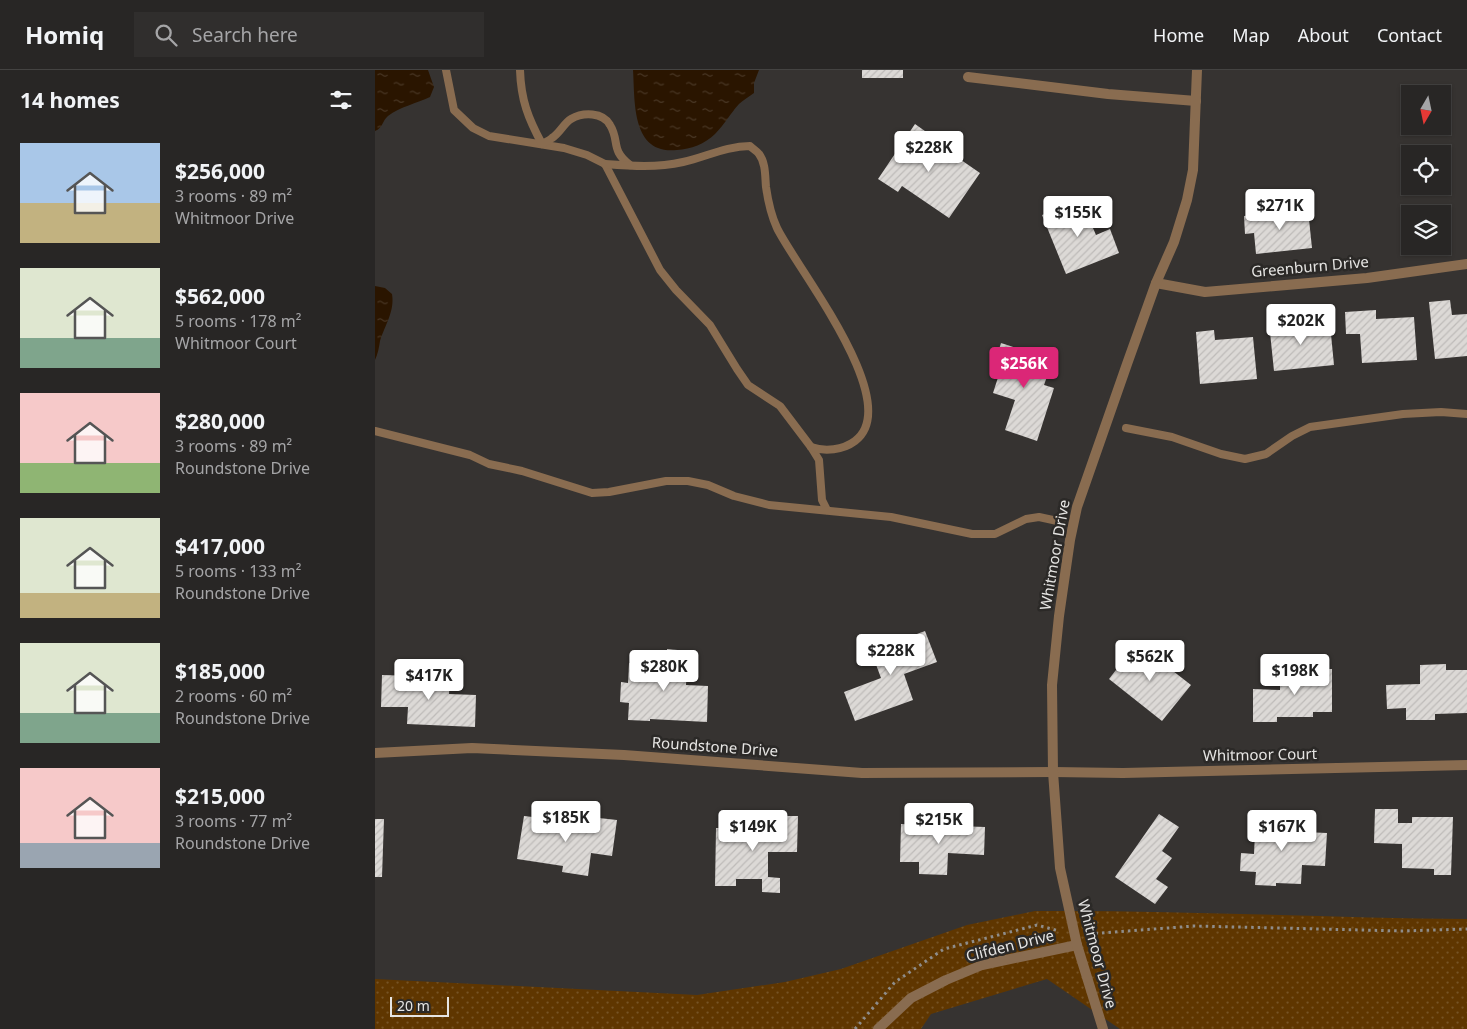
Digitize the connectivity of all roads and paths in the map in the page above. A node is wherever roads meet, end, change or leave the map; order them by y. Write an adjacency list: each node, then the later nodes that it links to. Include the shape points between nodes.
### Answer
1 (445, 70): 6 (lane, via 454,110 473,128 489,136)
2 (520, 70): 6 (lane, via 520,87 527,116)
3 (1197, 70): 5 (street, Whitmoor Drive)
4 (967, 77): 5 (street)
5 (1196, 101): 10 (street, Whitmoor Drive, via 1193,170 1187,200 1174,242)
6 (542, 144): 7 (lane, via 587,155); 8 (lane, via 553,138 569,120 591,114 610,124 616,148)
7 (605, 164): 8 (lane); 14 (lane, via 660,270 710,325 748,385 780,406)
8 (630, 166): 14 (lane, via 683,162 736,146 751,146 760,155 776,227 838,325 865,392 868,408 864,432 856,440 832,450)
9 (1467, 264): 10 (street, Greenburn Drive, via 1367,278 1205,292)
10 (1156, 283): 19 (street, Whitmoor Drive, via 1073,522 1053,685)
11 (1467, 414): 12 (lane, via 1403,414 1310,427 1266,454 1245,458 1221,454 1172,437)
12 (1126, 428)
13 (375, 431): 15 (lane, via 470,455 489,464 591,493 666,481 688,481 769,505)
14 (811, 447): 15 (lane, via 819,460 822,500)
15 (827, 510): 16 (lane, via 891,517 972,534 995,534 1039,517)
16 (1062, 522)
17 (375, 753): 19 (street, Roundstone Drive, via 471,748 625,755 862,773)
18 (1467, 765): 19 (street, Whitmoor Court)
19 (1053, 772): 21 (street, Whitmoor Drive, via 1059,868)
20 (1467, 929): 21 (path, via 1402,931 1194,926)
21 (1075, 940): 22 (street, Clifden Drive, via 982,965 946,980 911,998); 23 (street, Whitmoor Drive)
22 (878, 1029)
23 (1103, 1029)

